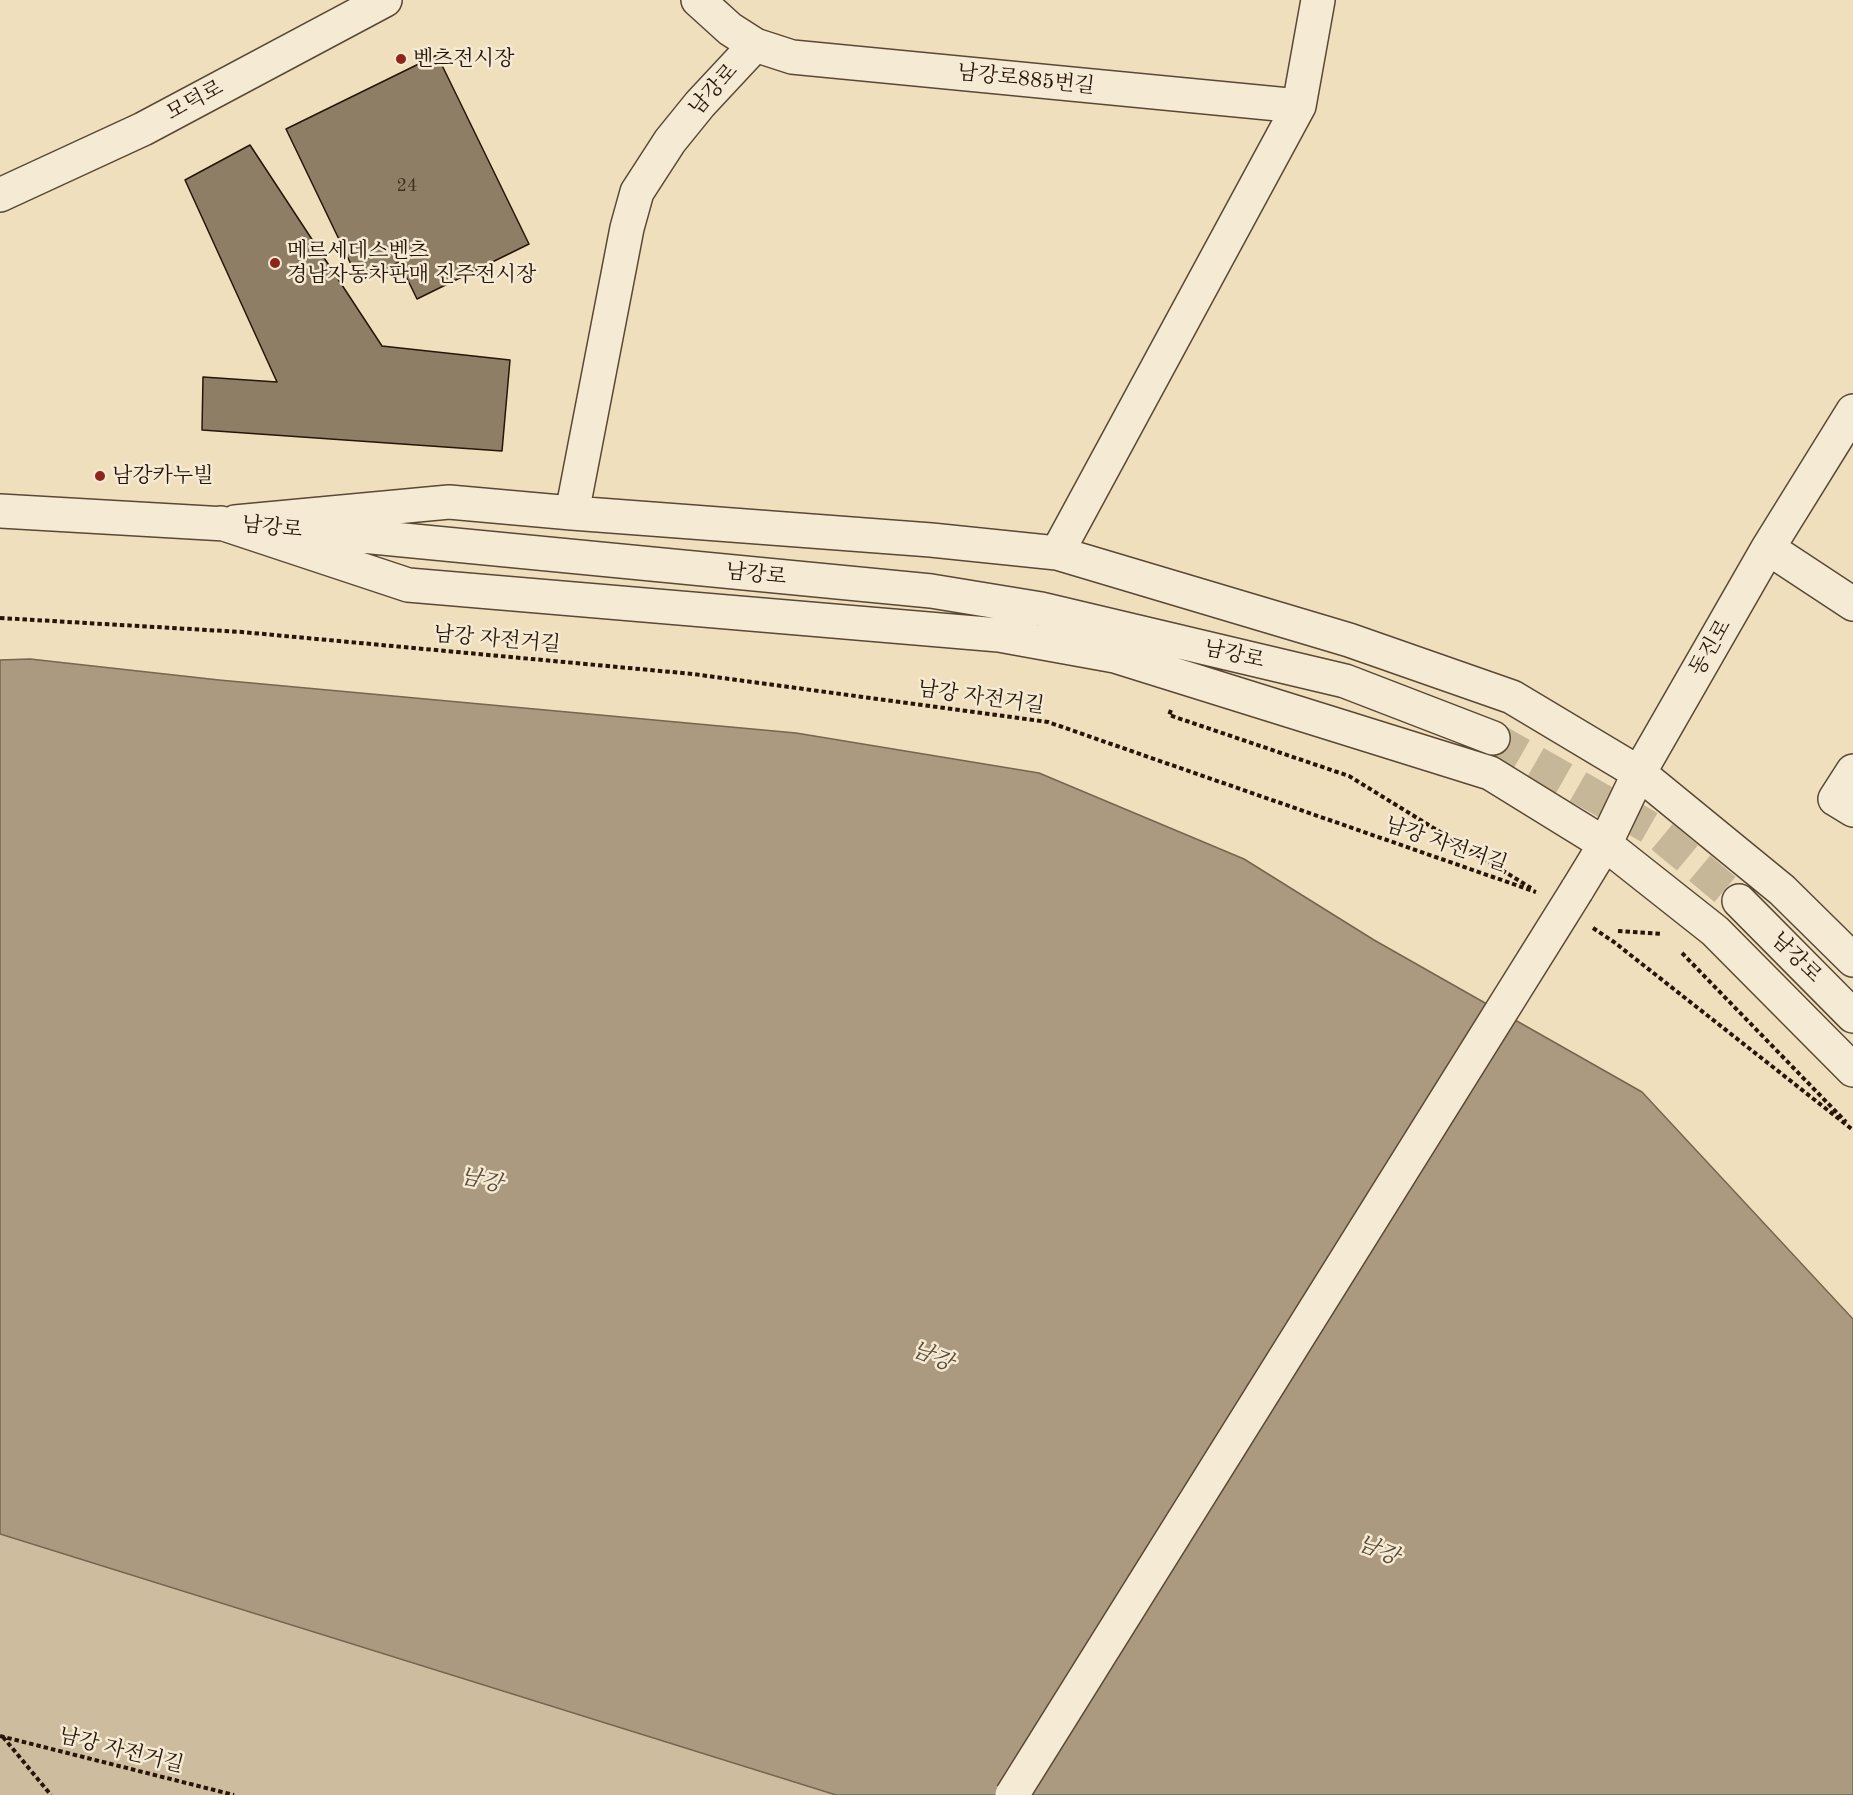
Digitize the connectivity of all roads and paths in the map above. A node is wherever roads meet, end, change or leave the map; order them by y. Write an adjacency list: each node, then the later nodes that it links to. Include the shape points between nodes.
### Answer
1 (385, 0): 6 (street, 모덕로, via 143,129)
2 (698, 0): 4 (street)
3 (1318, 0): 5 (street)
4 (755, 45): 5 (street, 남강로885번길, via 792,57); 9 (street, 남강로, via 678,132 637,192)
5 (1299, 106): 12 (street)
6 (0, 195)
7 (1853, 411): 11 (street, 동진로)
8 (0, 511): 10 (street, 남강로)
9 (572, 513): 10 (street, via 449,502); 12 (street)
10 (221, 523): 16 (street, 남강로, via 953,594 1041,609 1345,681); 20 (street, via 408,585 999,635 1115,656 1490,773)
11 (1768, 548): 13 (street); 18 (street, 동진로)
12 (1057, 553): 18 (street, via 1349,640 1512,697)
13 (1853, 604)
14 (0, 618): 15 (path, 남강 자전거길, via 242,632 681,673 1048,722 1540,893 1349,776 1169,715)
15 (1172, 707)
16 (1493, 738)
17 (1853, 771): 19 (street, via 1835,799)
18 (1639, 773): 20 (street, 동진로); 26 (street, via 1782,890)
19 (1853, 810)
20 (1605, 844): 28 (street, via 1715,931); 33 (street, 동진로, bridge)
21 (1739, 901): 27 (street, 남강로)
22 (1586, 924): 29 (path)
23 (1618, 931): 24 (path)
24 (1664, 934)
25 (1681, 951): 29 (path)
26 (1853, 960)
27 (1853, 1016)
28 (1853, 1070)
29 (1853, 1129)
30 (1, 1737): 31 (path); 32 (path, 남강 자전거길)
31 (51, 1795)
32 (234, 1795)
33 (1012, 1795)

